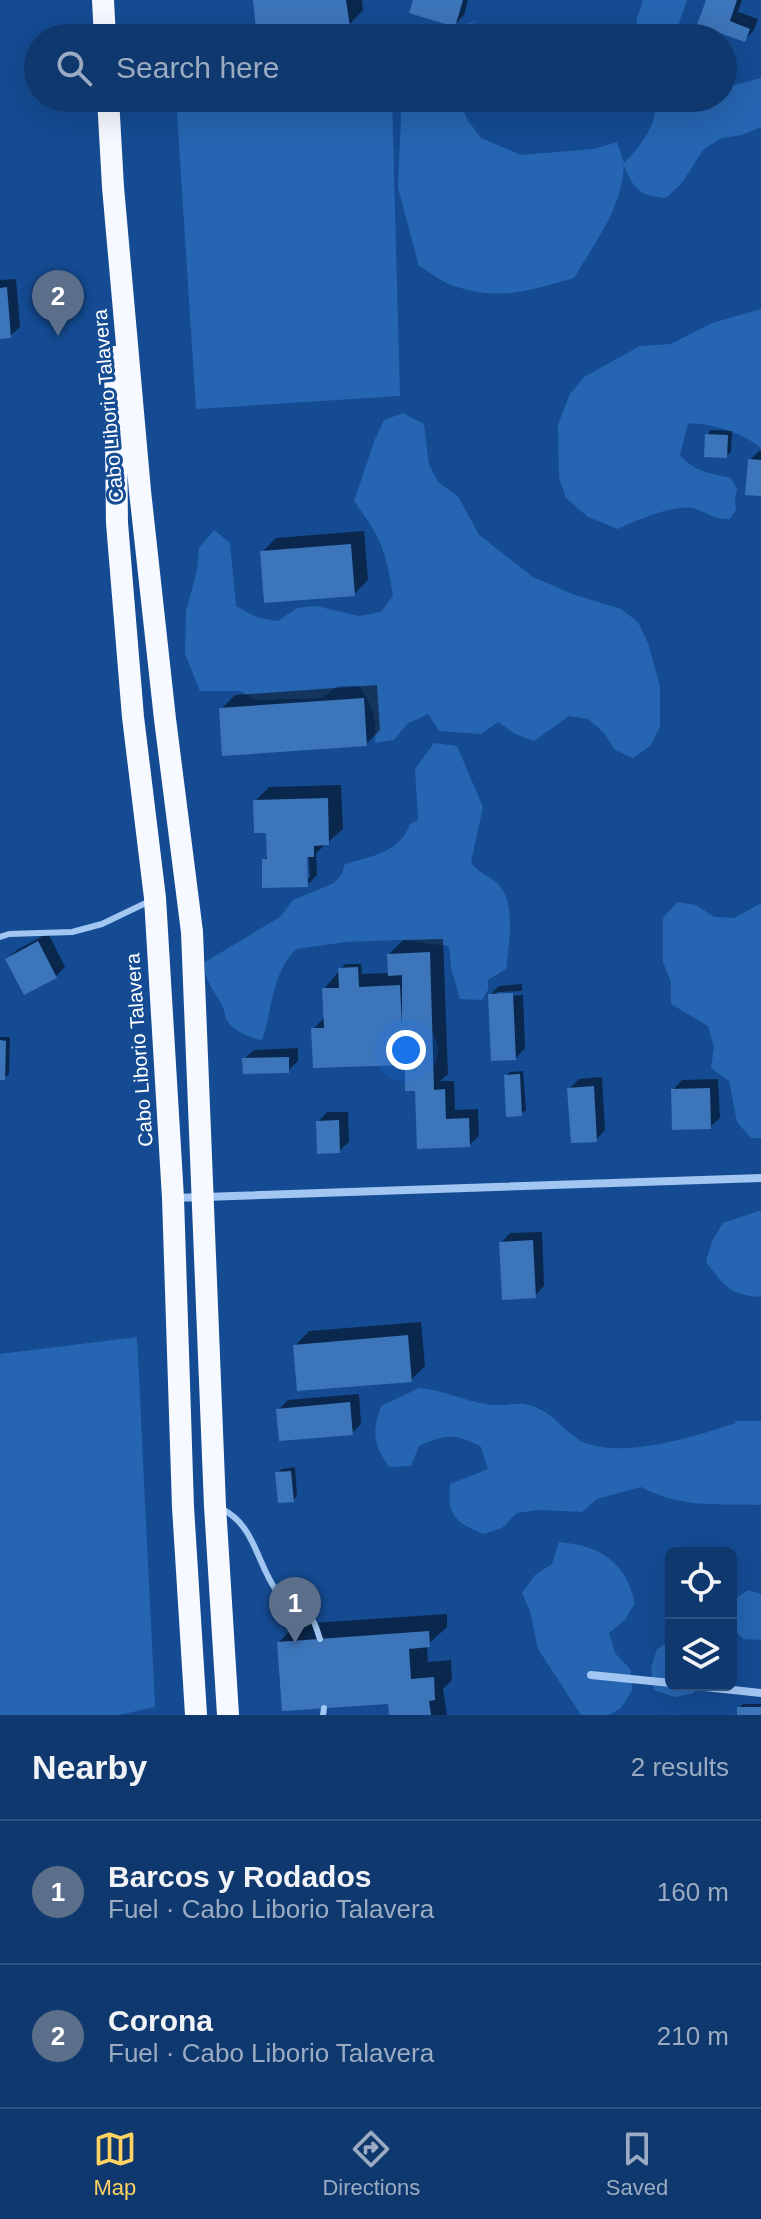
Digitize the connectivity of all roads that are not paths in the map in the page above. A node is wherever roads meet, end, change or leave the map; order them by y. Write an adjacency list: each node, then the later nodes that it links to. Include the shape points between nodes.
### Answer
1 (103, 0): 2 (highway)
2 (104, 24)
3 (109, 112): 4 (highway)
4 (113, 187): 5 (highway, Cabo Liborio Talavera, via 117,523); 8 (highway, Cabo Liborio Talavera, via 141,506 192,932)
5 (155, 898): 6 (lane, via 72,932); 9 (highway, Cabo Liborio Talavera)
6 (0, 937)
7 (761, 1178): 8 (street)
8 (204, 1196): 9 (street); 10 (highway, Cabo Liborio Talavera)
9 (173, 1198): 11 (highway, Cabo Liborio Talavera)
10 (215, 1506): 11 (highway); 12 (lane, via 244,1528 276,1591 313,1621); 18 (highway, Cabo Liborio Talavera)
11 (183, 1507): 17 (highway, Cabo Liborio Talavera)
12 (320, 1639)
13 (591, 1675): 14 (street)
14 (665, 1682)
15 (737, 1690): 16 (street)
16 (761, 1693)
17 (196, 1715)
18 (228, 1715)

